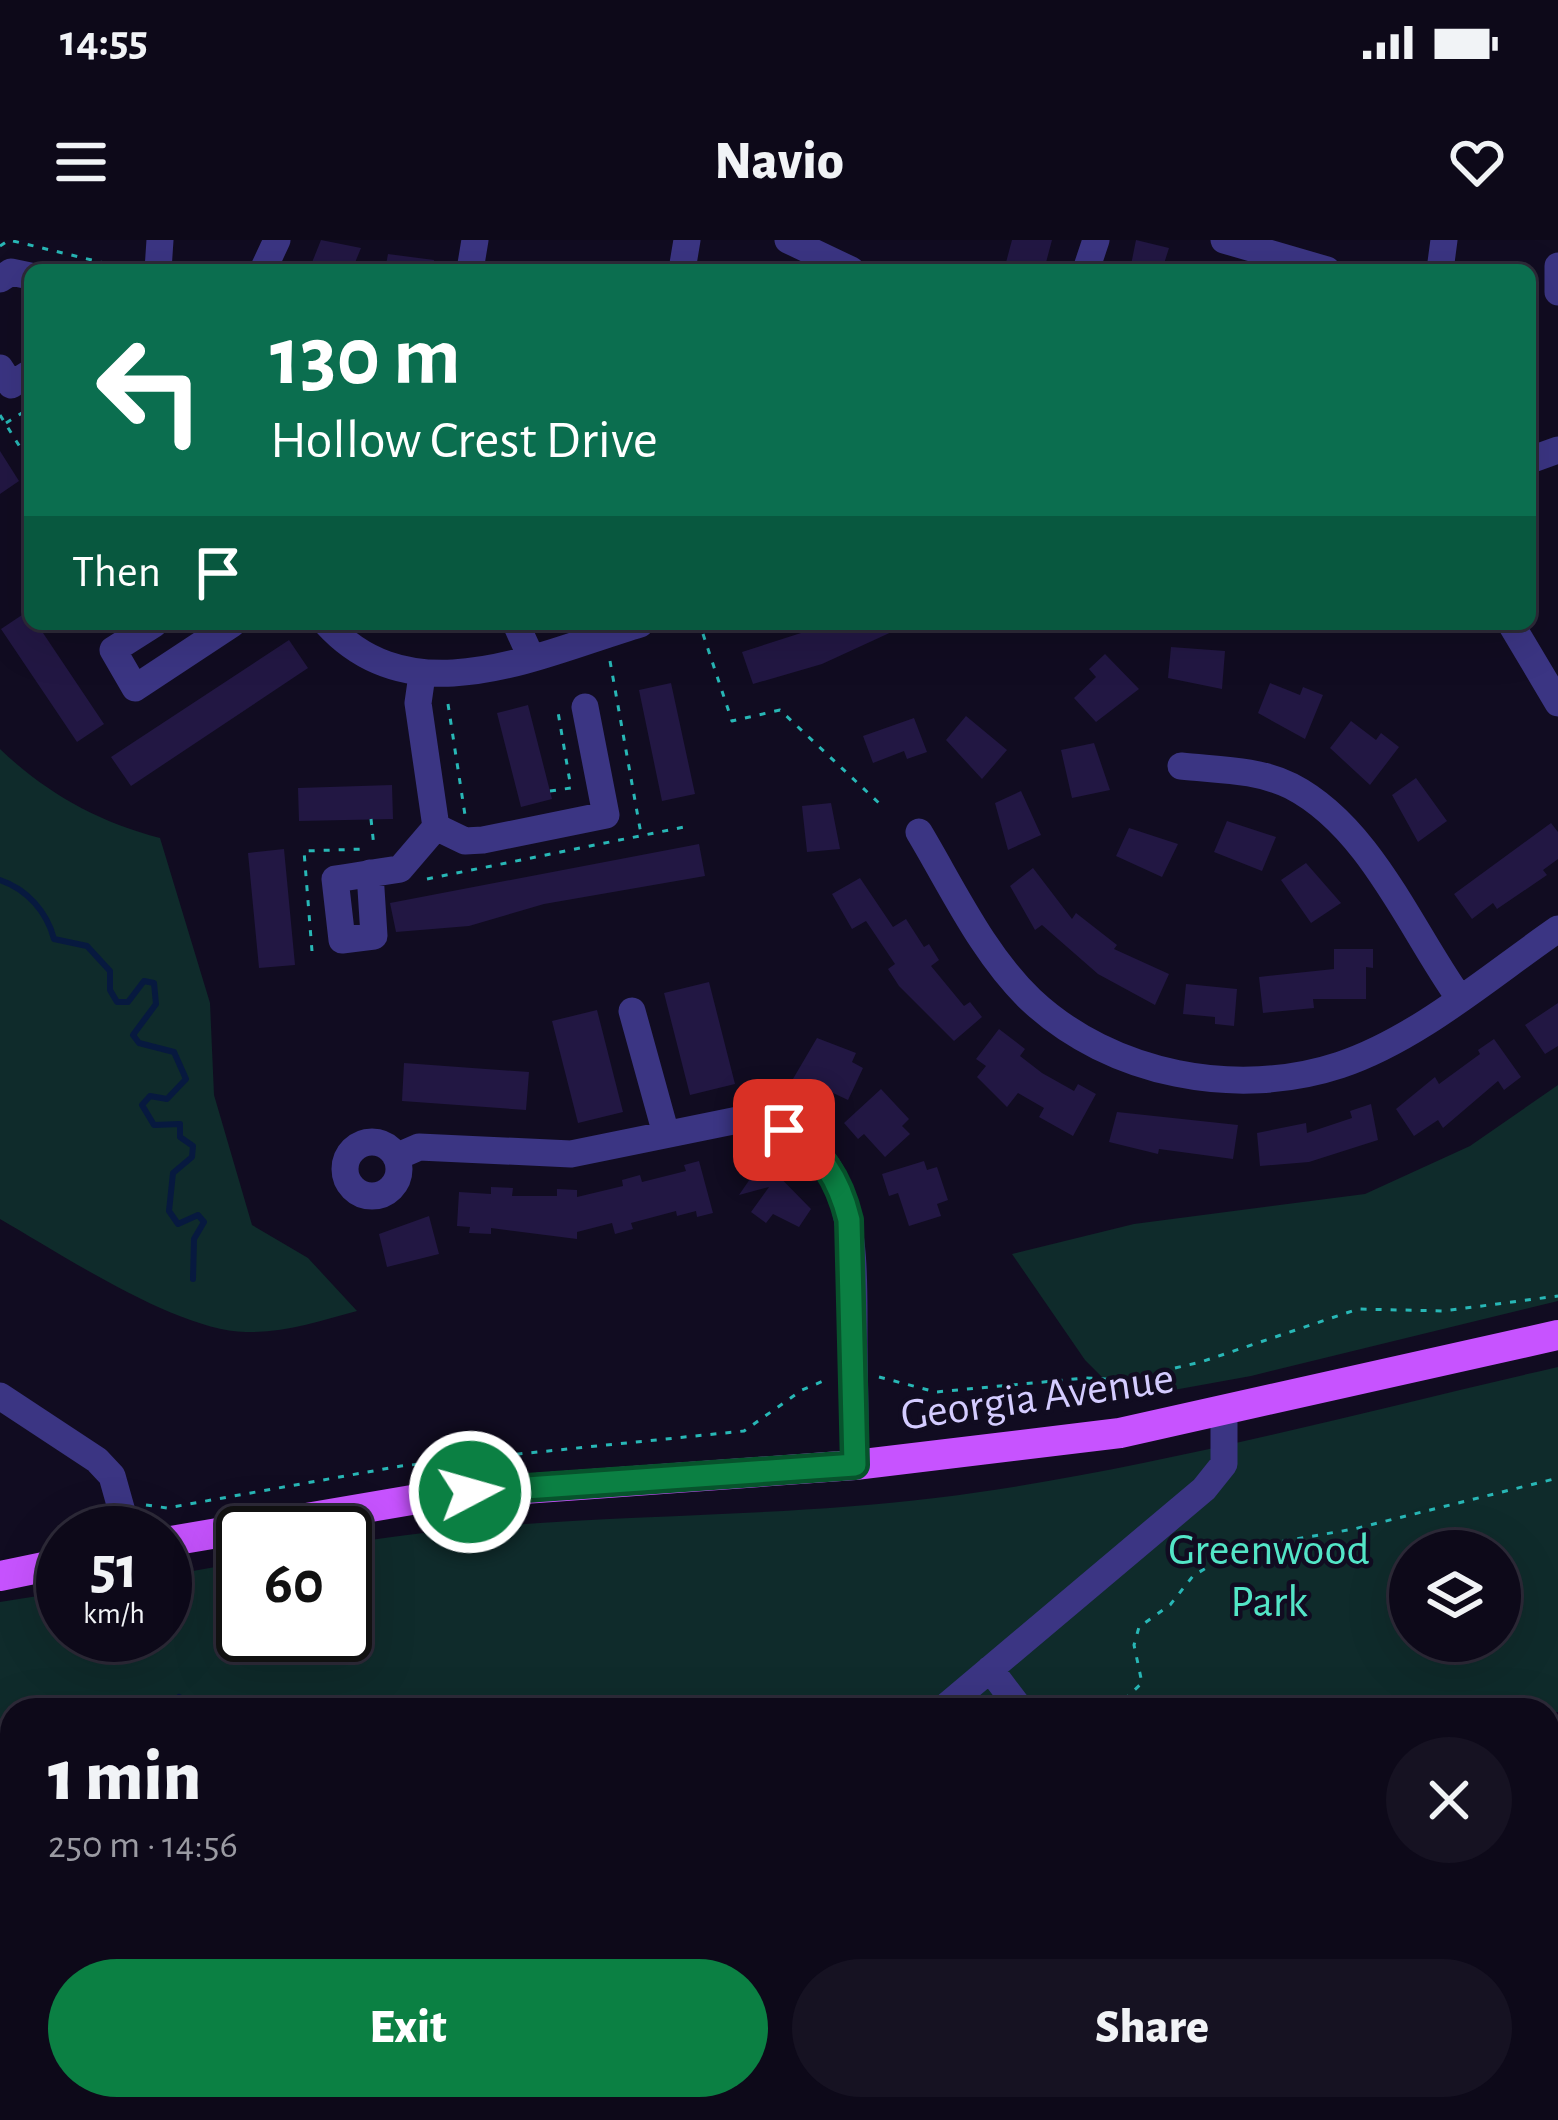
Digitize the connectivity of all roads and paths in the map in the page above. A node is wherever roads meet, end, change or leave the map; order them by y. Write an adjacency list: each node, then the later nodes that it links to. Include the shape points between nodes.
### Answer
1 (788, 240): 5 (street)
2 (1224, 240): 6 (street)
3 (0, 246): 4 (path, via 9,240)
4 (108, 264)
5 (838, 264)
6 (1290, 264)
7 (1558, 266): 8 (street)
8 (1558, 292)
9 (0, 368): 10 (street, via 11,385)
10 (24, 377)
11 (24, 412): 13 (path)
12 (0, 415): 13 (path)
13 (6, 424): 14 (path)
14 (24, 453)
15 (145, 630): 16 (street, via 113,650 135,688)
16 (223, 630)
17 (335, 630): 24 (street, via 374,658)
18 (519, 630): 22 (street)
19 (620, 630): 22 (street)
20 (1515, 630): 26 (street)
21 (703, 634): 30 (path, via 732,722 780,710)
22 (531, 657): 24 (street, via 463,675)
23 (610, 661): 35 (path)
24 (422, 675): 31 (street, via 421,731)
25 (448, 704): 32 (path)
26 (1558, 704)
27 (571, 709): 29 (path, via 572,788); 31 (street, via 606,815 483,840)
28 (1181, 766): 39 (street, via 1254,773 1328,812 1359,845)
29 (550, 790)
30 (881, 805)
31 (436, 827): 36 (street, via 400,869)
32 (467, 827)
33 (684, 827): 35 (path)
34 (919, 832): 39 (street, via 989,951 1031,1000 1083,1038 1148,1066 1210,1081 1282,1079 1343,1064)
35 (642, 836): 37 (path)
36 (370, 873)
37 (410, 882)
38 (1558, 929): 39 (street)
39 (1458, 996)
40 (632, 1011): 41 (street)
41 (666, 1134): 42 (street, via 571,1154 418,1147); 49 (street, via 760,1121 802,1140 832,1173 852,1244)
42 (396, 1157)
43 (1558, 1296): 45 (path, via 1443,1311 1358,1309 1123,1380 937,1392)
44 (1558, 1335): 48 (main road, Georgia Avenue)
45 (873, 1376)
46 (841, 1377): 51 (path, via 802,1390 744,1431 400,1466 167,1508)
47 (0, 1396): 52 (street, via 97,1460 112,1476)
48 (1224, 1413): 49 (main road, Georgia Avenue); 56 (street, via 1224,1464 1204,1490)
49 (855, 1465): 53 (main road, Georgia Avenue, via 441,1495)
50 (1558, 1478): 59 (path, via 1237,1549 1193,1576 1139,1627 1142,1683)
51 (143, 1505)
52 (120, 1506)
53 (192, 1537)
54 (36, 1569): 55 (main road)
55 (0, 1576)
56 (990, 1670): 57 (street); 58 (street)
57 (956, 1698)
58 (1012, 1698)
59 (1126, 1698)

